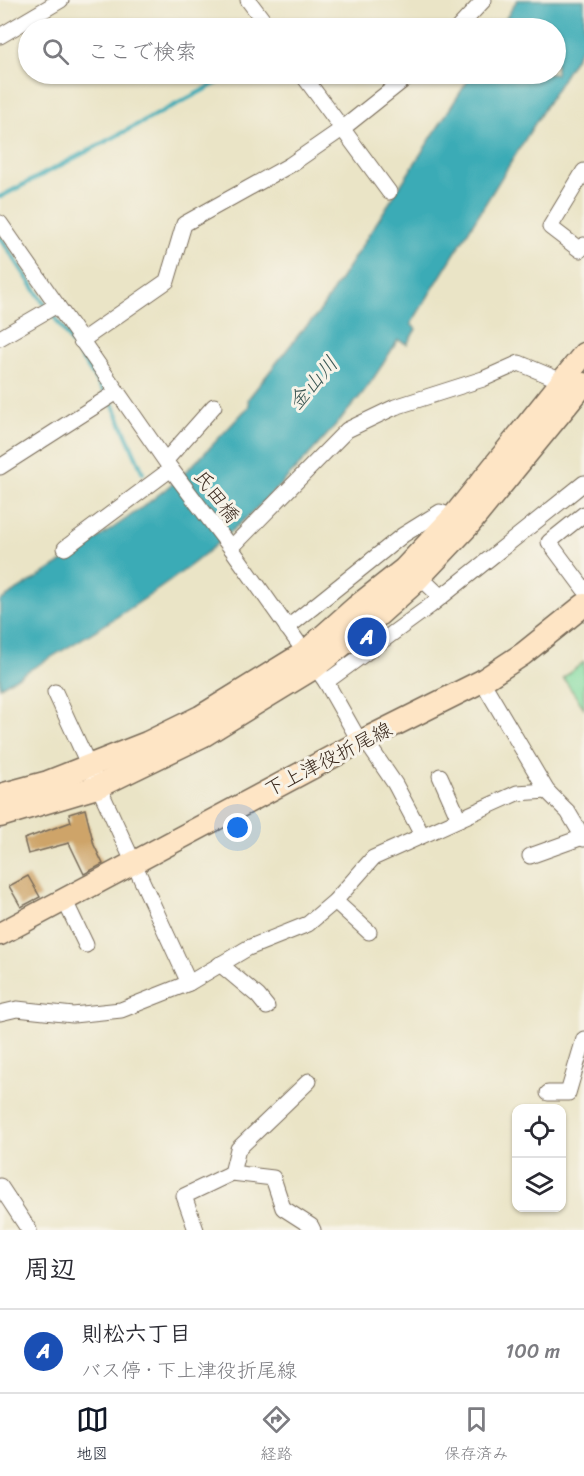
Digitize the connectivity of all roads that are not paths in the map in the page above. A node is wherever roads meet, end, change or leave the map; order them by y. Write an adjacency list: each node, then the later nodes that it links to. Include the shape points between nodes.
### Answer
1 (61, 0): 4 (street)
2 (248, 0): 5 (street)
3 (484, 0): 6 (street)
4 (30, 18)
5 (262, 18)
6 (467, 18)
7 (18, 25): 8 (street)
8 (0, 36)
9 (309, 84): 11 (street)
10 (398, 84): 11 (street)
11 (342, 129): 13 (street); 18 (street, via 290,165 184,224 167,281)
12 (584, 171): 15 (street, via 549,227 579,250)
13 (389, 192)
14 (0, 222): 16 (street, 氏田橋)
15 (584, 245)
16 (57, 305): 17 (street); 18 (street, 氏田橋)
17 (0, 338)
18 (81, 341): 21 (street, 氏田橋)
19 (584, 354): 20 (street)
20 (578, 386): 27 (street); 28 (street, via 519,363 395,407 347,430); 30 (street, via 467,528)
21 (117, 392): 23 (street); 24 (street, 氏田橋)
22 (214, 406): 24 (street)
23 (0, 467)
24 (170, 468): 28 (street, 氏田橋); 29 (street)
25 (584, 483): 32 (street)
26 (584, 514): 31 (street, via 549,542)
27 (453, 517): 34 (street, via 440,512 403,535); 35 (street, via 404,569 356,607)
28 (229, 546): 34 (street, 氏田橋)
29 (65, 548)
30 (420, 577): 32 (street); 35 (street)
31 (584, 589)
32 (441, 597): 35 (street)
33 (584, 604): 36 (street, 下上津役折尾線, via 523,654)
34 (287, 628): 35 (street, 氏田橋)
35 (315, 667): 38 (street, 氏田橋); 40 (street, via 147,743)
36 (482, 681): 38 (street, 下上津役折尾線); 41 (street)
37 (55, 692): 40 (street)
38 (362, 741): 45 (street, 氏田橋, via 395,784); 48 (street, 下上津役折尾線)
39 (440, 776): 44 (street)
40 (93, 777): 42 (street, via 48,782); 43 (street); 48 (street)
41 (547, 791): 44 (street, via 516,793); 46 (street, via 568,812)
42 (0, 795)
43 (0, 816)
44 (459, 819): 45 (street)
45 (422, 835): 50 (street, via 373,858)
46 (583, 838): 47 (street)
47 (530, 856)
48 (134, 862): 49 (street, 下上津役折尾線); 55 (street)
49 (64, 899): 52 (street, 下上津役折尾線); 53 (street)
50 (335, 902): 51 (street); 54 (street, via 308,924)
51 (369, 932)
52 (0, 934)
53 (86, 945)
54 (220, 964): 55 (street); 56 (street)
55 (189, 983): 57 (street, via 121,1010 73,1015 17,1009)
56 (267, 1007)
57 (0, 1013)
58 (584, 1039): 60 (street, via 568,1093)
59 (309, 1081): 61 (street, via 237,1149)
60 (548, 1093)
61 (232, 1173): 64 (street, via 184,1196); 65 (street, via 273,1178 283,1208)
62 (0, 1186): 63 (street)
63 (30, 1230)
64 (196, 1230)
65 (313, 1230)

